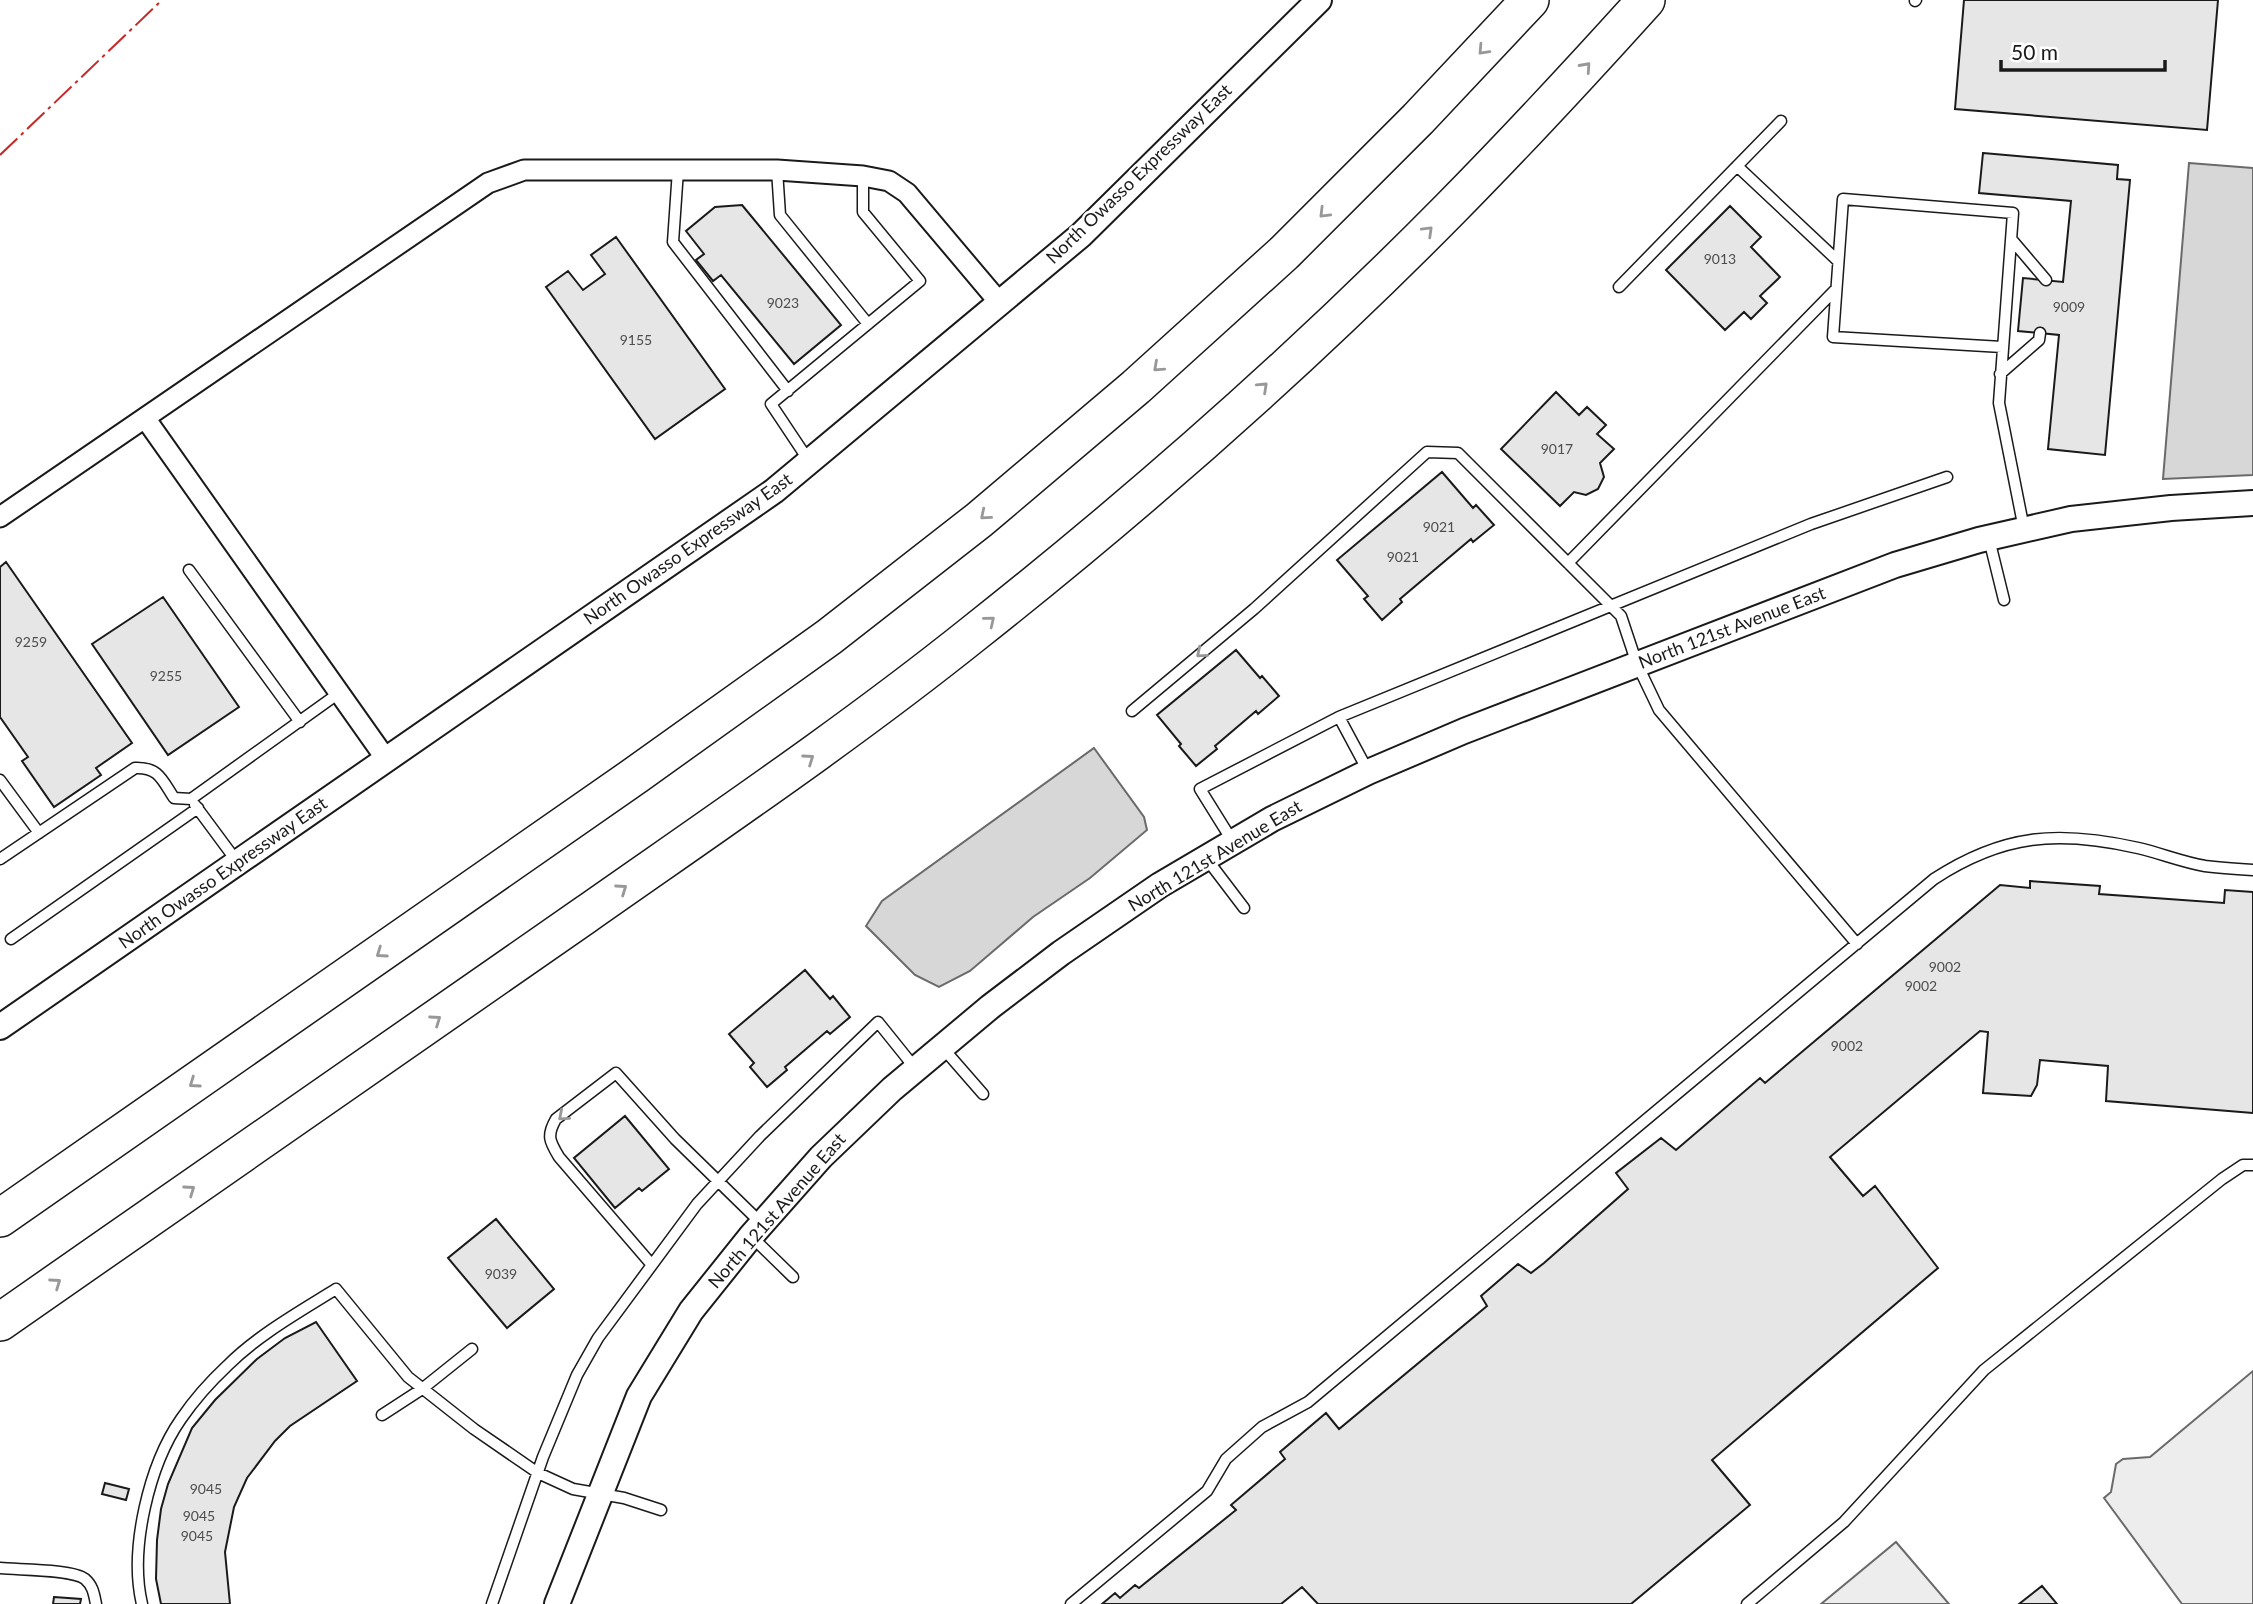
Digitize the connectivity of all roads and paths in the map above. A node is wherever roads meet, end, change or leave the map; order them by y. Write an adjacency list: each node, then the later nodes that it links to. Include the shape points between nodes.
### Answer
1 (1530, 0): 56 (highway, one-way to 56, via 1284,253 979,520 772,678)
2 (1646, 0): 60 (highway, one-way to 2, via 824,749 1027,591 1213,434 1350,307 1467,192)
3 (1315, 1): 14 (street, North Owasso Expressway East, via 1082,234)
4 (1781, 121): 5 (lane)
5 (1737, 166): 10 (lane); 12 (lane)
6 (678, 170): 7 (street); 19 (lane, via 673,242); 20 (street, via 524,170 488,183)
7 (777, 170): 8 (street); 15 (lane, via 780,215)
8 (863, 176): 14 (street, via 889,181 908,193); 15 (lane, via 863,212 920,281)
9 (2012, 240): 10 (lane, via 2013,213 1843,199); 11 (lane); 17 (lane)
10 (1838, 261): 13 (lane)
11 (2046, 280)
12 (1619, 287)
13 (1836, 289): 17 (lane, via 1833,337); 27 (lane)
14 (999, 302): 21 (street, North Owasso Expressway East)
15 (868, 324): 19 (lane)
16 (2040, 333): 18 (lane, via 2039,340)
17 (2002, 347): 18 (lane)
18 (2000, 374): 25 (lane, via 1999,403)
19 (788, 391): 21 (lane, via 771,404)
20 (145, 418): 24 (street); 32 (street)
21 (809, 461): 36 (street, North Owasso Expressway East, via 774,491)
22 (1947, 477): 30 (lane, via 1811,524)
23 (2253, 503): 25 (street, North 121st Avenue East, via 2071,519)
24 (0, 517)
25 (2024, 530): 26 (street, North 121st Avenue East)
26 (1988, 538): 29 (lane); 31 (street, North 121st Avenue East, via 1895,565)
27 (1568, 563): 30 (lane); 33 (lane, one-way to 33, via 1458,453 1427,452 1254,609)
28 (189, 570): 35 (lane)
29 (2004, 600)
30 (1610, 605): 31 (lane, via 1621,616); 34 (lane)
31 (1637, 664): 37 (street, North 121st Avenue East); 49 (lane, via 1658,710)
32 (339, 693): 35 (lane); 36 (street)
33 (1132, 711)
34 (1339, 717): 37 (lane); 42 (lane, via 1200,789)
35 (300, 722): 39 (lane)
36 (386, 759): 45 (street, North Owasso Expressway East)
37 (1368, 772): 42 (street, North 121st Avenue East)
38 (0, 780): 41 (lane)
39 (191, 799): 40 (lane); 41 (lane, via 174,798 155,771 135,768)
40 (198, 808): 45 (lane); 48 (lane)
41 (39, 832): 44 (lane)
42 (1233, 842): 43 (street, North 121st Avenue East)
43 (1206, 858): 47 (lane); 51 (street, North 121st Avenue East, via 1061,953)
44 (0, 859)
45 (238, 864): 50 (street, North Owasso Expressway East)
46 (2253, 870): 49 (lane, via 2205,866 2085,839 2019,842 1957,864)
47 (1244, 908)
48 (11, 939)
49 (1857, 944): 72 (lane, via 1308,1402 1262,1427 1226,1459 1208,1491)
50 (0, 1027)
51 (942, 1046): 52 (street, North 121st Avenue East); 53 (lane)
52 (915, 1069): 55 (lane, via 878,1022); 57 (street, North 121st Avenue East, via 821,1157)
53 (983, 1094)
54 (2253, 1165): 73 (lane, via 2222,1179 1984,1370 1844,1522)
55 (717, 1182): 57 (lane); 58 (lane); 58 (lane, one-way to 58, via 616,1073 556,1119 550,1142 559,1157)
56 (0, 1218)
57 (756, 1230): 59 (lane); 65 (street, North 121st Avenue East, via 691,1311 639,1396)
58 (652, 1265): 64 (lane, via 577,1375)
59 (793, 1277)
60 (0, 1322)
61 (472, 1349): 62 (lane)
62 (422, 1389): 63 (lane); 64 (lane); 69 (lane, via 337,1289 270,1332 211,1384 181,1419 165,1450 144,1509 139,1551)
63 (382, 1415)
64 (538, 1473): 65 (lane, via 573,1489); 70 (lane)
65 (600, 1494): 66 (lane); 71 (street, North 121st Avenue East)
66 (660, 1510)
67 (0, 1568): 68 (lane, via 71,1573 94,1589)
68 (96, 1604)
69 (142, 1604)
70 (492, 1604)
71 (557, 1604)
72 (1071, 1604)
73 (1747, 1604)

